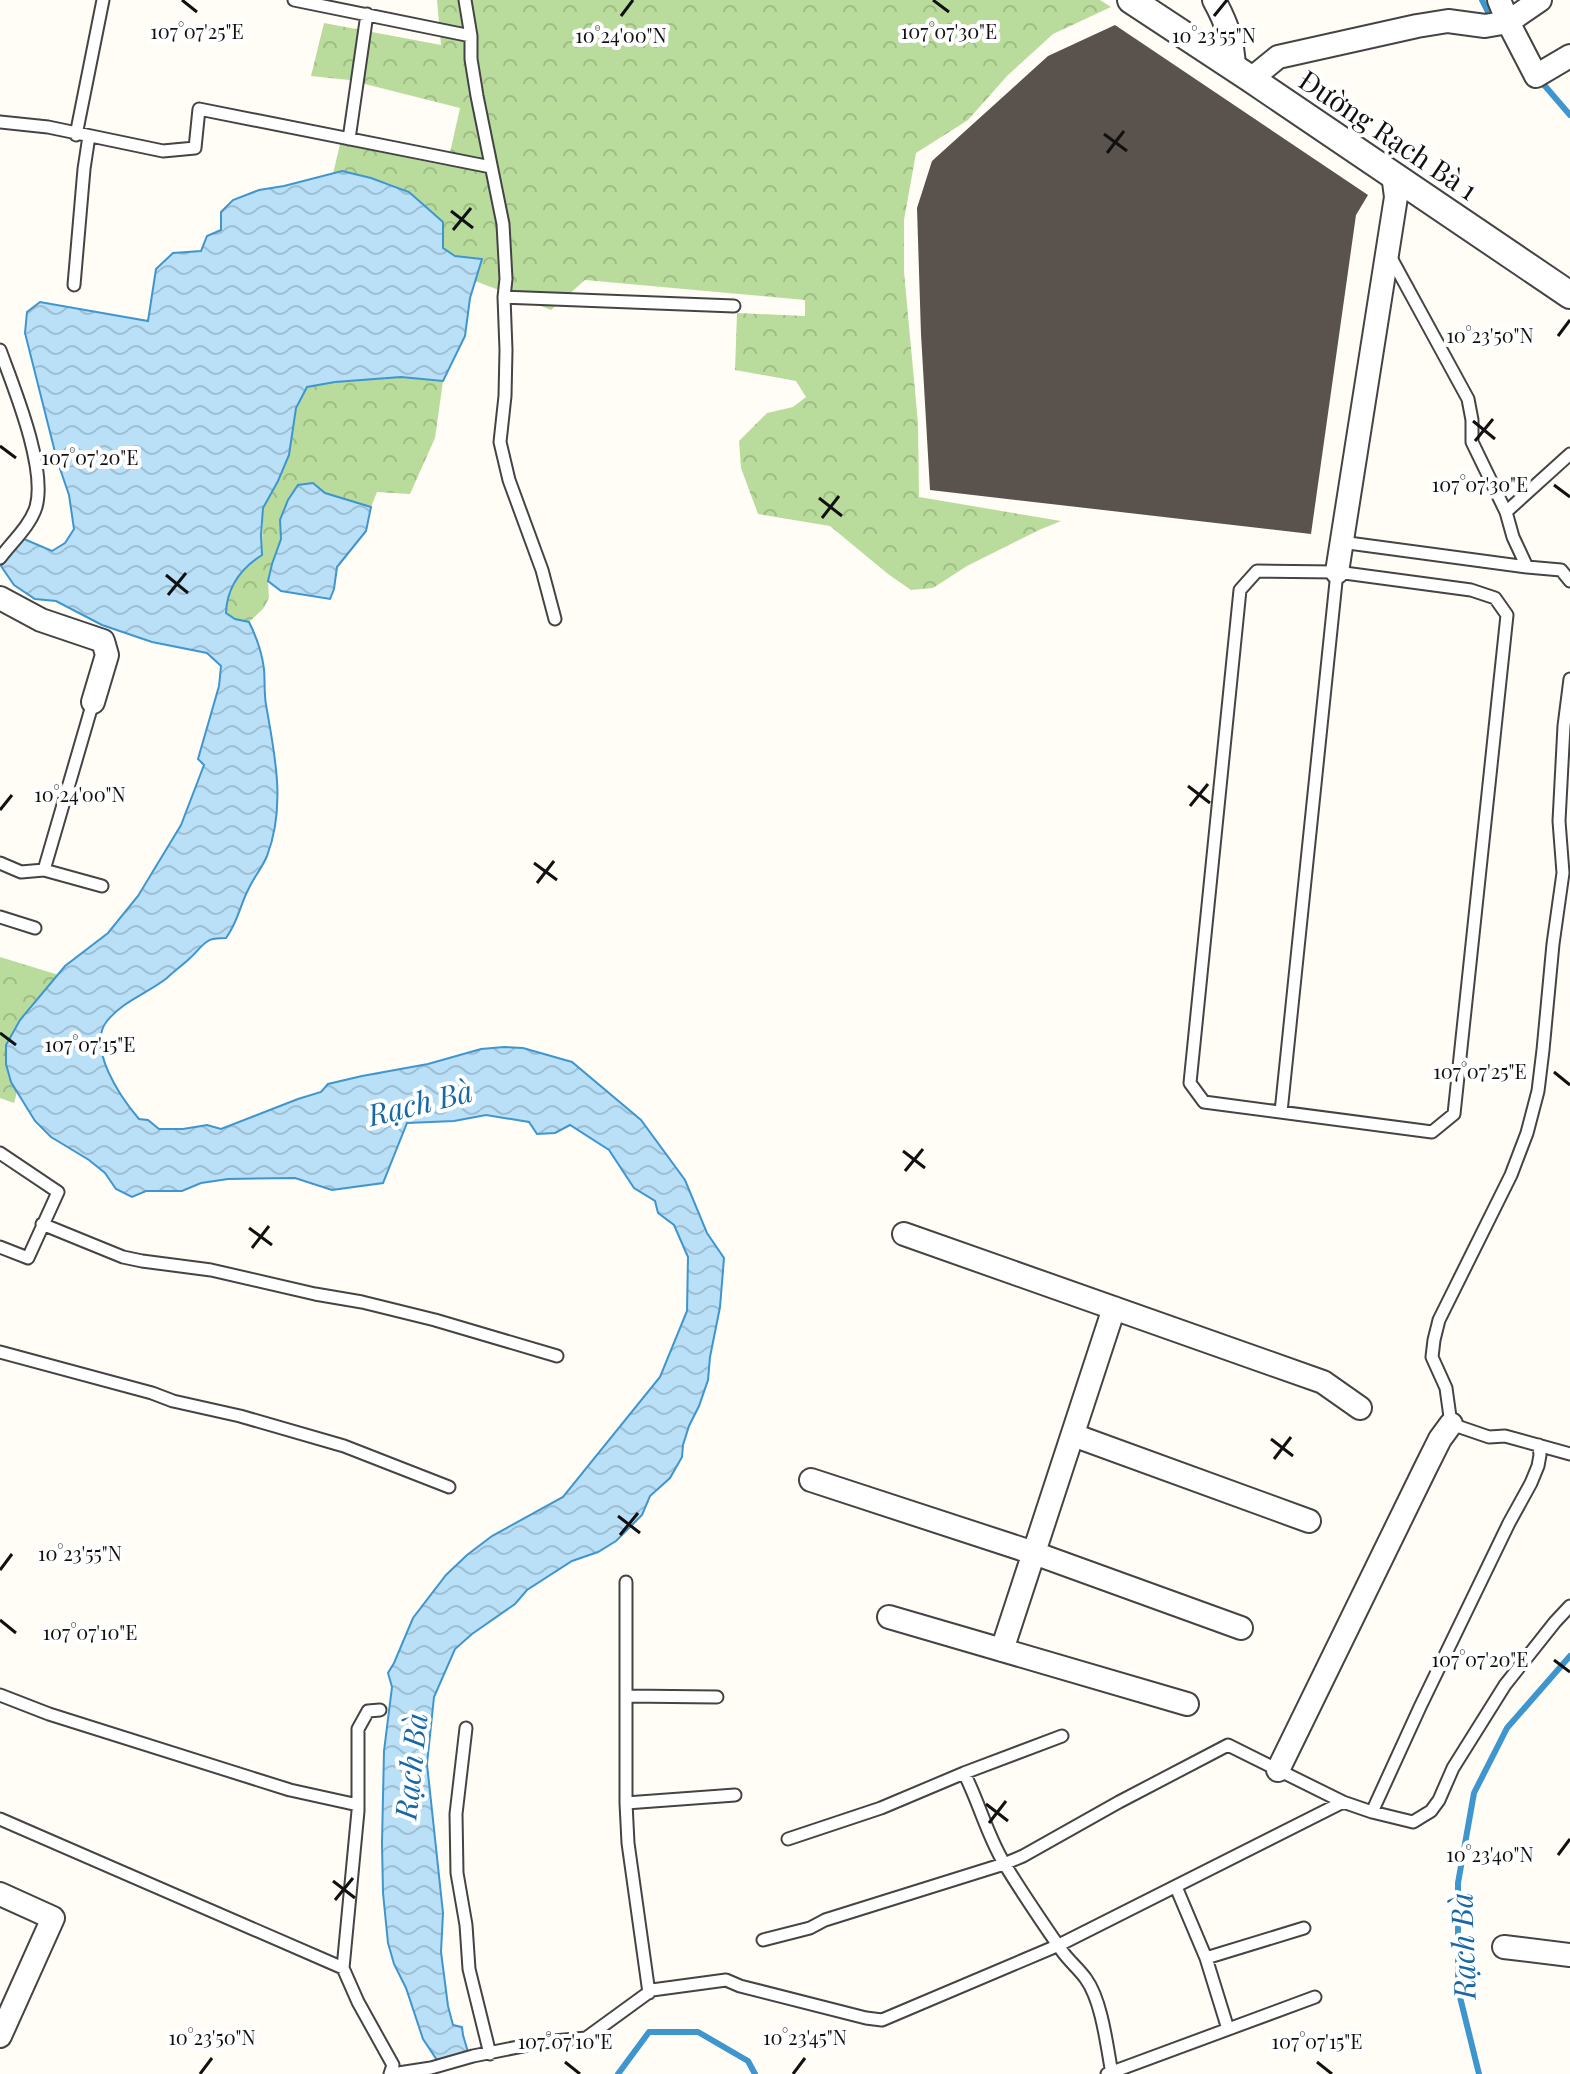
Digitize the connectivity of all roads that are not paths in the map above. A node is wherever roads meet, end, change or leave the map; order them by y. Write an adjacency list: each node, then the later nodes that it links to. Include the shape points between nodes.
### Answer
1 (103, 0): 14 (lane)
2 (294, 0): 8 (lane)
3 (465, 0): 10 (lane)
4 (1131, 0): 12 (street, Đường Rạch Bà 1)
5 (1214, 0): 12 (street)
6 (1499, 0): 9 (street)
7 (1540, 0): 9 (street)
8 (367, 14): 10 (lane); 16 (lane)
9 (1496, 24): 11 (street, via 1536,76); 12 (street, via 1448,21 1417,26 1278,57)
10 (471, 36): 17 (lane)
11 (1570, 56)
12 (1242, 73): 18 (street, Đường Rạch Bà 1)
13 (0, 122): 14 (lane)
14 (76, 135): 15 (lane)
15 (89, 136): 16 (lane, via 163,151 195,148 199,109); 20 (lane)
16 (349, 139): 17 (lane)
17 (491, 167): 22 (lane, via 503,224)
18 (1393, 174): 19 (street, via 1396,197); 21 (street, Đường Rạch Bà 1)
19 (1387, 250): 26 (lane, via 1468,399 1472,442); 27 (street)
20 (74, 285)
21 (1570, 295)
22 (504, 297): 23 (lane); 33 (lane, via 500,442)
23 (734, 306)
24 (0, 350): 28 (lane, via 25,422 38,489 36,507)
25 (1570, 454): 26 (lane)
26 (1506, 512): 29 (lane)
27 (1341, 542): 29 (lane); 30 (street)
28 (0, 558)
29 (1527, 567): 31 (lane, via 1561,570)
30 (1337, 572): 41 (lane); 41 (lane, via 1257,571 1240,590 1190,1083 1204,1102); 41 (lane, via 1495,598 1507,615 1506,631 1454,1114 1432,1132)
31 (1570, 581)
32 (0, 598): 35 (street, via 41,620 103,641 107,655)
33 (555, 619)
34 (1570, 679): 50 (lane, via 1559,821 1563,873 1538,1091 1511,1175 1439,1320 1432,1357 1446,1388)
35 (93, 702): 37 (lane)
36 (0, 863): 37 (lane, via 21,872)
37 (44, 870): 38 (lane)
38 (102, 886)
39 (0, 917): 40 (lane)
40 (35, 928)
41 (1281, 1112)
42 (0, 1153): 43 (lane, via 58,1192)
43 (42, 1224): 45 (lane, via 28,1258); 48 (lane, via 132,1259 362,1302)
44 (904, 1234): 46 (street)
45 (0, 1247)
46 (1114, 1308): 49 (street, via 1323,1382); 51 (street)
47 (0, 1352): 55 (lane, via 344,1446)
48 (557, 1356)
49 (1360, 1408)
50 (1451, 1424): 52 (lane); 70 (street)
51 (1073, 1435): 56 (street); 57 (street)
52 (1539, 1445): 53 (lane); 76 (lane, via 1531,1483)
53 (1570, 1454)
54 (811, 1480): 57 (street)
55 (449, 1487)
56 (1309, 1521)
57 (1034, 1553): 61 (street); 62 (street)
58 (626, 1582): 64 (lane)
59 (1570, 1606): 76 (lane, via 1505,1685 1431,1811 1413,1822)
60 (889, 1617): 62 (street)
61 (1241, 1628)
62 (1002, 1650): 66 (street)
63 (0, 1695): 75 (lane, via 290,1790)
64 (626, 1696): 65 (lane); 74 (lane)
65 (717, 1697)
66 (1187, 1704)
67 (380, 1710): 75 (lane, via 368,1711 358,1729)
68 (466, 1728): 93 (lane, via 456,1863 469,1969)
69 (1062, 1736): 71 (lane)
70 (1278, 1770): 73 (lane); 79 (lane, via 1228,1745)
71 (964, 1773): 78 (lane); 79 (lane)
72 (735, 1795): 74 (lane)
73 (1343, 1802): 76 (lane); 80 (lane)
74 (626, 1803): 89 (lane)
75 (358, 1805): 88 (lane)
76 (1372, 1812)
77 (0, 1819): 88 (lane)
78 (788, 1839)
79 (1004, 1864): 83 (lane); 84 (lane)
80 (1176, 1887): 84 (lane); 87 (lane)
81 (0, 1894): 92 (street, via 53,1918)
82 (1304, 1928): 87 (lane)
83 (763, 1940)
84 (1059, 1945): 89 (lane, via 882,2020 726,1980); 94 (lane, via 1093,1994)
85 (1504, 1947): 86 (street)
86 (1570, 1955)
87 (1206, 1958): 91 (lane)
88 (343, 1968): 95 (lane, via 393,2065)
89 (649, 1993): 93 (lane, via 586,2038)
90 (1315, 1997): 91 (lane)
91 (1228, 2029): 94 (lane)
92 (0, 2036)
93 (490, 2054): 95 (lane)
94 (1110, 2073)
95 (391, 2074)

